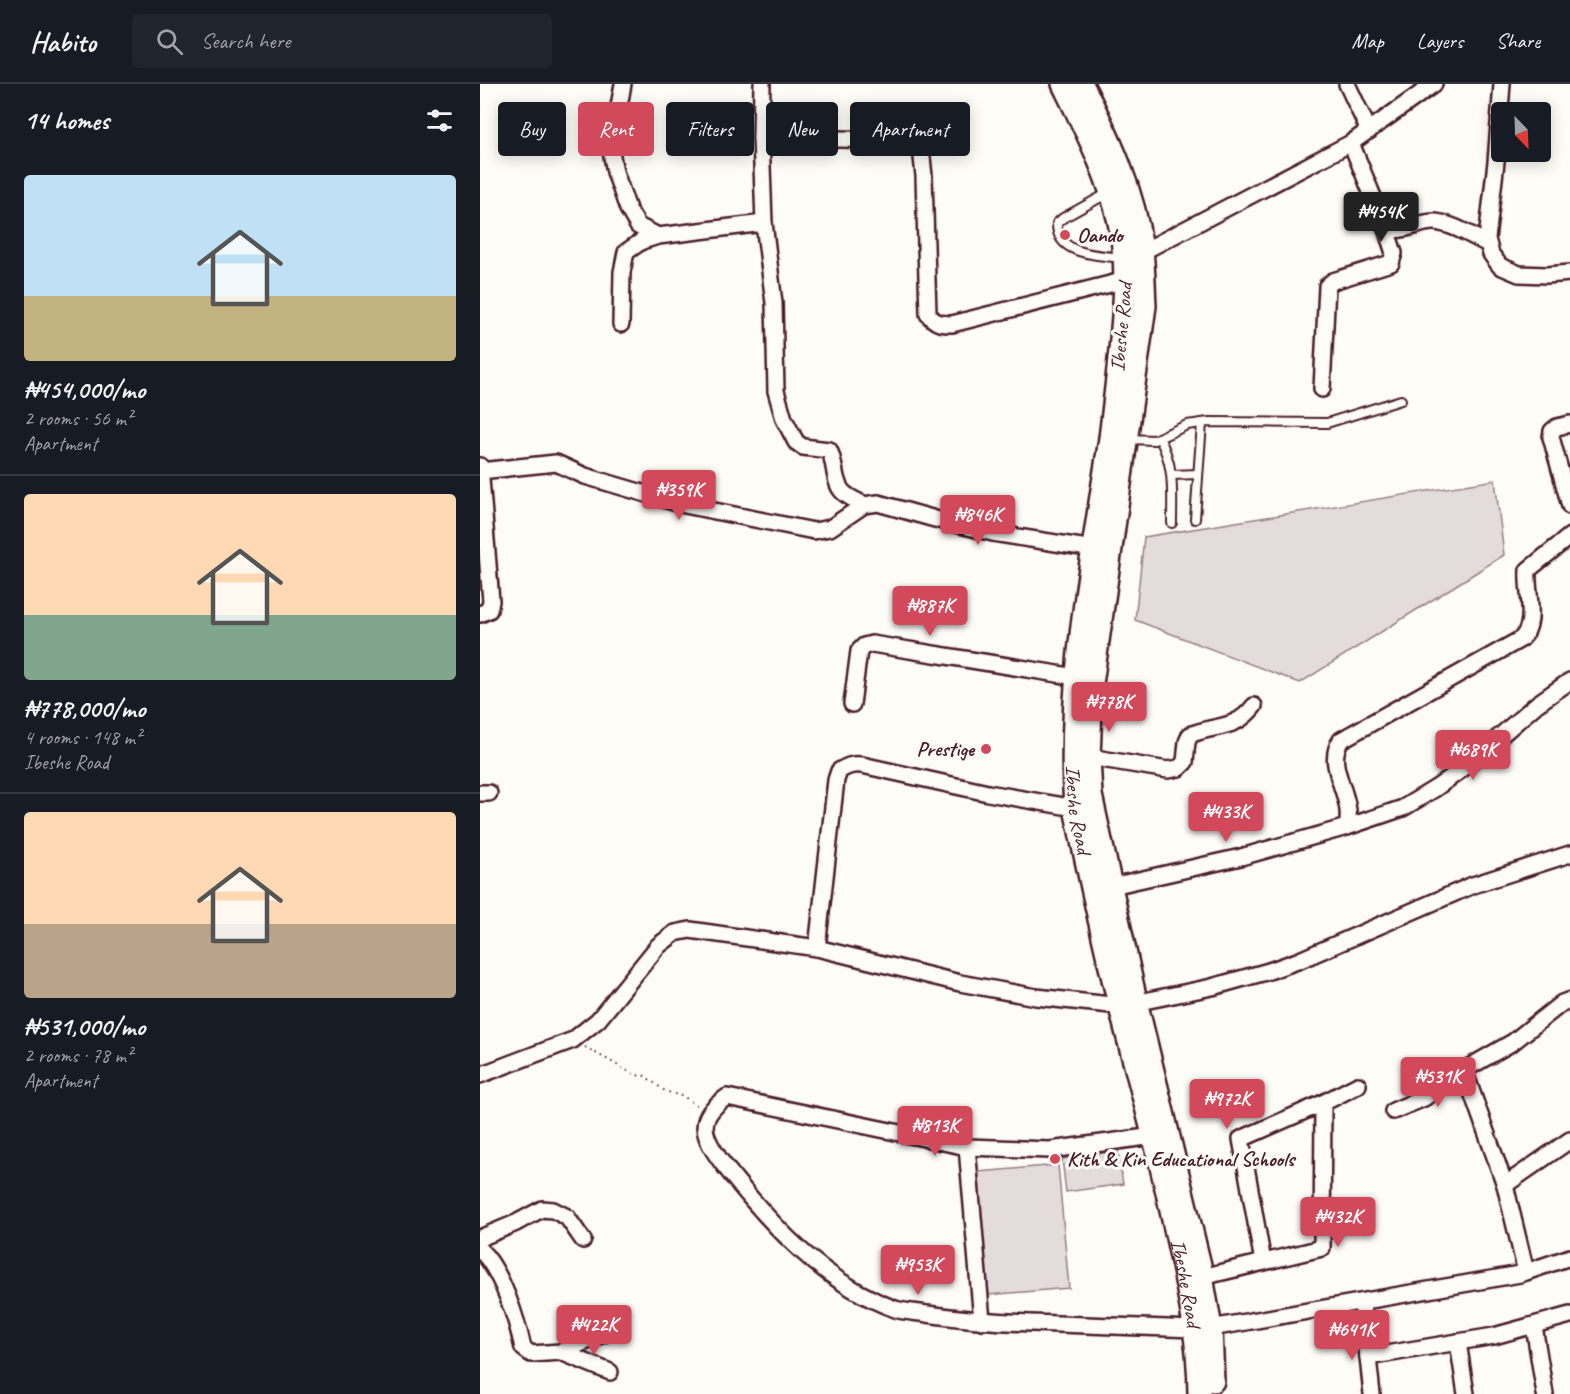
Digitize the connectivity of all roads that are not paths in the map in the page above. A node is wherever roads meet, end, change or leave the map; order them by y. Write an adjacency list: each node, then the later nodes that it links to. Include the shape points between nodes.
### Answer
1 (623, 84): 14 (street, via 611,150 615,172 638,226)
2 (762, 84): 9 (street)
3 (1063, 84): 11 (main road, Ibeshe Road, via 1096,150)
4 (1082, 84): 16 (main road, Ibeshe Road, via 1124,175 1137,221)
5 (1347, 84): 8 (street)
6 (1434, 84): 8 (street)
7 (1502, 84): 15 (street)
8 (1369, 131): 10 (street)
9 (761, 137): 12 (street); 18 (street, via 917,141 924,176 928,314 934,321 952,324)
10 (1351, 143): 13 (street); 16 (street)
11 (1111, 191): 16 (main road, Ibeshe Road); 16 (lane, via 1063,218 1056,233 1060,241 1073,249 1091,254)
12 (764, 224): 14 (street); 29 (street, via 774,303 776,391 784,419 803,447 829,450 837,483 843,492)
13 (1385, 226): 15 (street, via 1400,230 1434,222); 20 (street, via 1394,253 1391,263 1327,286)
14 (658, 236): 19 (street, via 626,252)
15 (1488, 244): 17 (street, via 1500,266 1519,274)
16 (1133, 255): 18 (main road, Ibeshe Road); 25 (main road, Ibeshe Road, via 1145,306)
17 (1570, 273)
18 (1126, 280): 34 (main road, Ibeshe Road, via 1116,398)
19 (621, 324)
20 (1322, 389)
21 (1401, 400): 22 (lane, via 1327,423)
22 (1202, 423): 24 (lane); 27 (lane)
23 (1570, 424): 30 (street, via 1557,427 1551,437)
24 (1159, 438): 25 (lane); 28 (lane, via 1168,453)
25 (1127, 439): 40 (main road, Ibeshe Road, via 1092,684)
26 (480, 470): 29 (street, via 556,463 585,476 680,504 814,531 830,528); 35 (street, via 491,601 489,610)
27 (1198, 474): 28 (lane); 31 (lane)
28 (1172, 475): 32 (lane)
29 (864, 505): 34 (street, via 878,503 993,533)
30 (1570, 506)
31 (1196, 519)
32 (1172, 523)
33 (1570, 536): 42 (street, via 1528,570 1528,633 1341,740 1335,750 1336,766 1349,805)
34 (1094, 549): 36 (main road, Ibeshe Road)
35 (480, 614)
36 (1076, 677): 38 (street, via 872,644 859,651); 41 (main road, Ibeshe Road)
37 (1570, 681): 42 (street, via 1437,788 1403,808)
38 (852, 704)
39 (1254, 706): 40 (street, via 1235,723 1190,735 1185,762 1179,768 1168,770)
40 (1089, 757): 44 (main road, Ibeshe Road, via 1097,830)
41 (1075, 808): 45 (street, via 862,765 845,767 838,771 836,780); 47 (main road, Ibeshe Road)
42 (1347, 827): 44 (street, via 1241,857)
43 (1570, 854): 47 (street, via 1473,885 1300,960 1212,987)
44 (1112, 886): 47 (main road, Ibeshe Road)
45 (817, 948): 47 (street, via 1036,997); 49 (street, via 690,930 675,933 658,946 598,1020 573,1040)
46 (1570, 1000): 48 (street, via 1513,1042)
47 (1128, 1003): 53 (main road, Ibeshe Road); 63 (main road, Ibeshe Road, via 1191,1224)
48 (1464, 1070): 52 (street, via 1424,1098); 56 (street)
49 (480, 1075)
50 (1358, 1084): 51 (street)
51 (1323, 1104): 61 (street, via 1322,1248); 61 (street, via 1241,1138)
52 (1393, 1111)
53 (1154, 1136): 55 (street, via 1050,1150); 68 (main road, Ibeshe Road, via 1187,1286)
54 (1570, 1140): 56 (street)
55 (967, 1147): 66 (street); 66 (street, via 727,1097 708,1113 705,1125 706,1136 721,1161 760,1210 826,1272 897,1309)
56 (1505, 1185): 62 (street)
57 (480, 1238): 58 (street, via 542,1209 567,1217)
58 (583, 1240)
59 (480, 1250): 71 (street, via 510,1304 523,1348 531,1354)
60 (1570, 1257): 62 (street)
61 (1263, 1262): 63 (street)
62 (1526, 1272): 64 (street)
63 (1202, 1277): 68 (main road, Ibeshe Road)
64 (1362, 1303): 68 (street); 72 (street)
65 (1570, 1315): 67 (street)
66 (982, 1321): 68 (street)
67 (1534, 1326): 70 (street); 78 (street)
68 (1203, 1329): 74 (main road, Ibeshe Road); 75 (main road, Ibeshe Road)
69 (614, 1330): 71 (street)
70 (1458, 1342): 72 (street); 77 (street)
71 (561, 1352): 73 (street)
72 (1368, 1357): 76 (street)
73 (610, 1372)
74 (1199, 1394)
75 (1214, 1394)
76 (1372, 1394)
77 (1466, 1394)
78 (1545, 1394)

